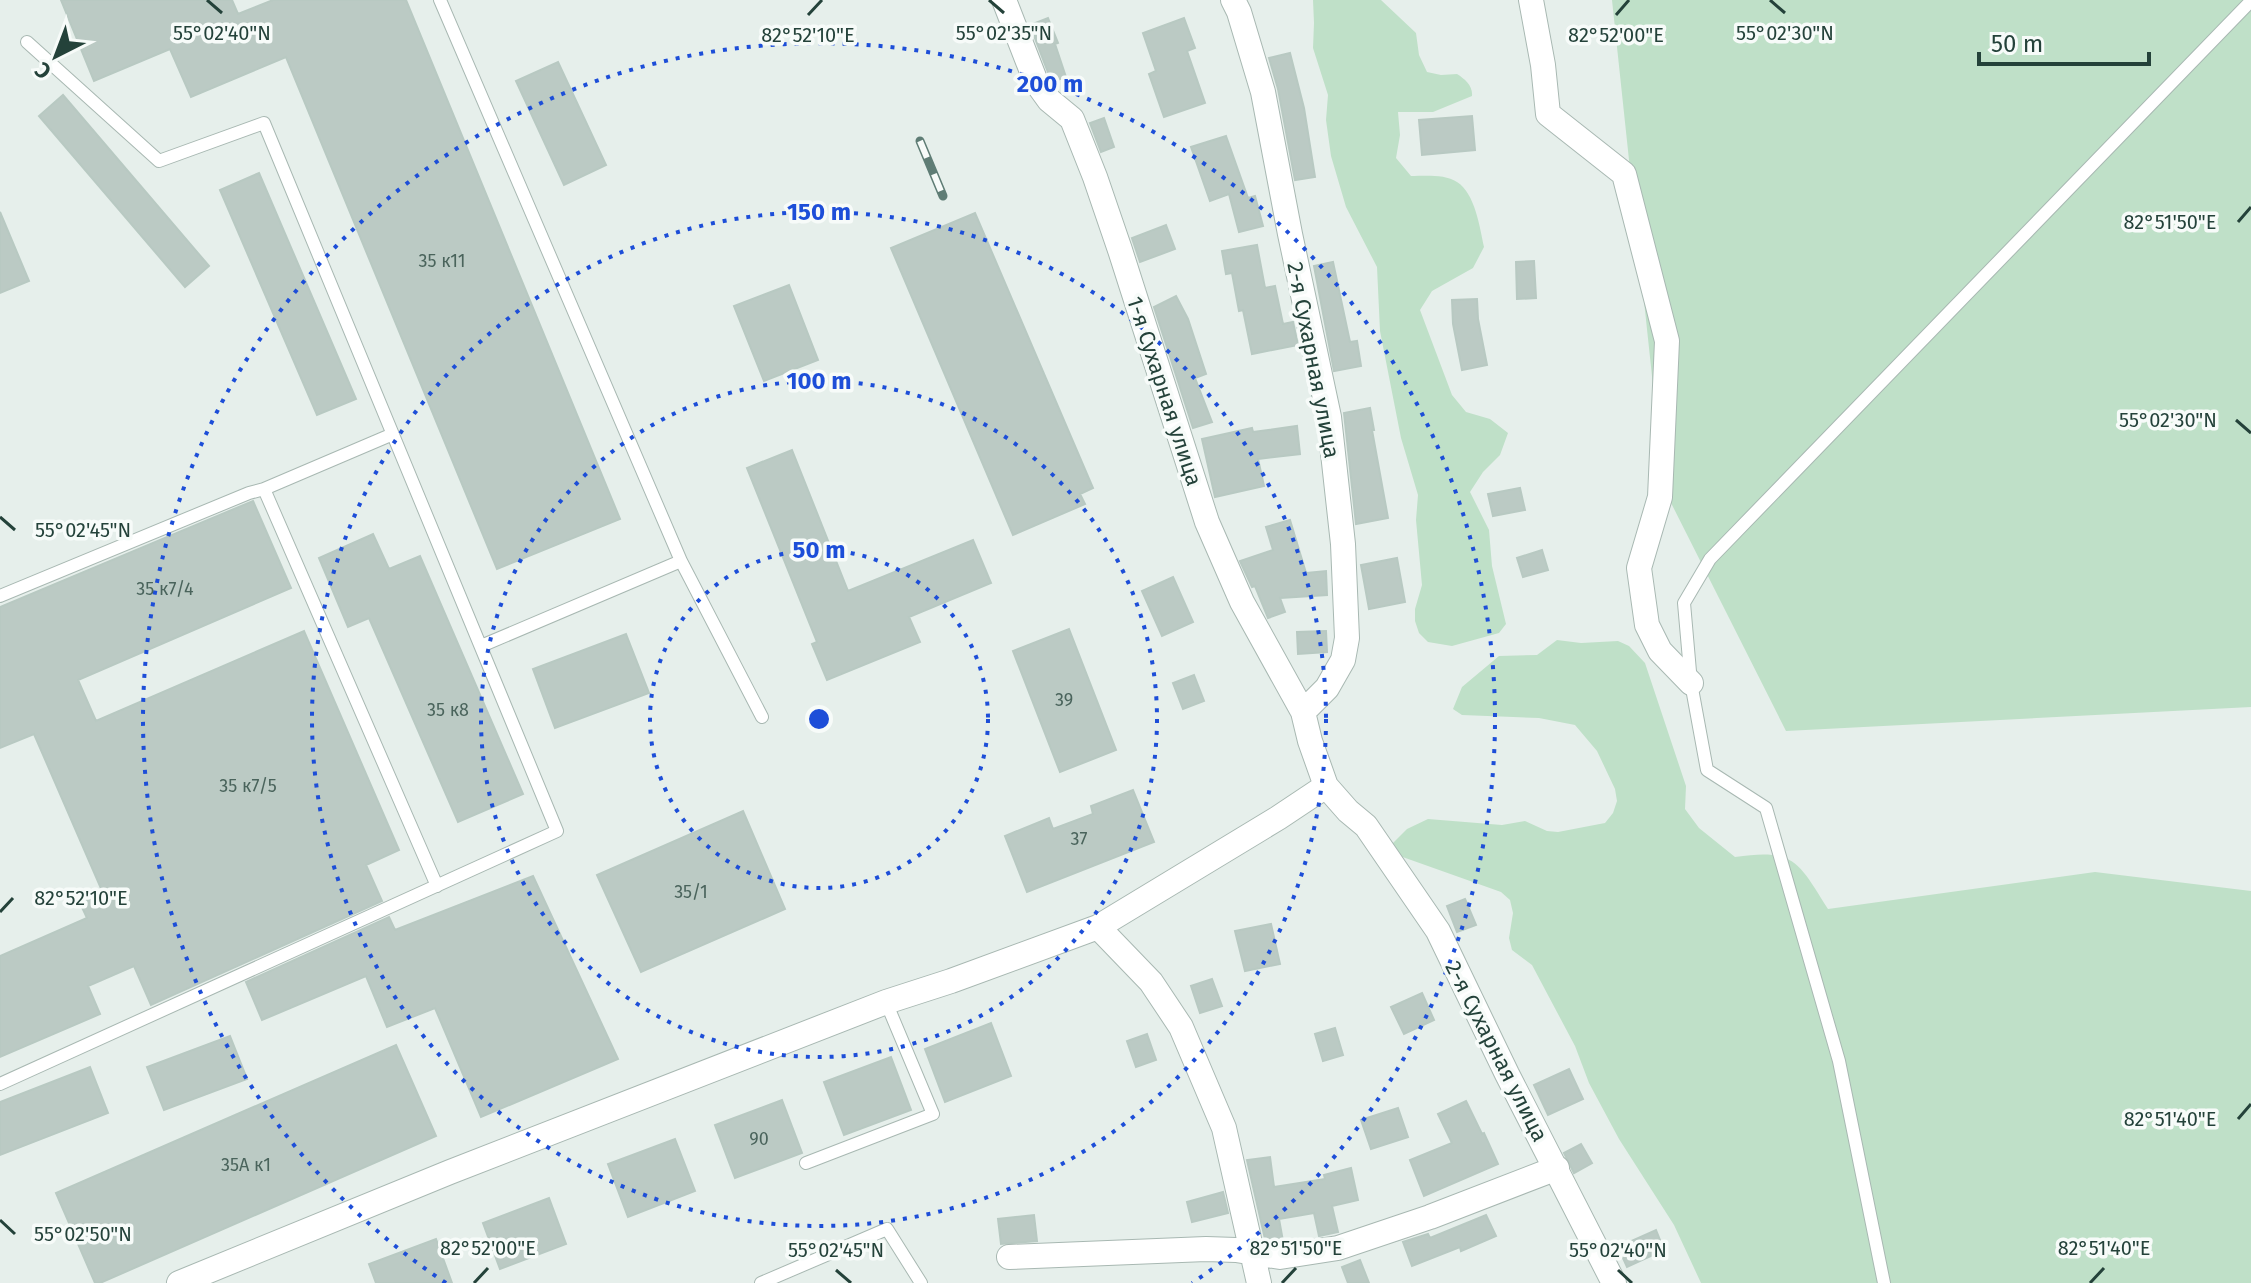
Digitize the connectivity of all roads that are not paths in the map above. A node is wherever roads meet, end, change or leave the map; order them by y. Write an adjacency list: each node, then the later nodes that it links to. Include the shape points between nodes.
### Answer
1 (440, 0): 9 (lane)
2 (1004, 0): 13 (street, 1-я Сухарная улица, via 1036,82 1072,119 1207,522 1242,602)
3 (1233, 0): 13 (street, 2-я Сухарная улица, via 1263,92 1329,417 1343,544 1343,660 1327,688)
4 (1531, 0): 12 (street, via 1548,114 1624,174 1667,341 1660,497 1639,568 1647,625 1660,651)
5 (2251, 1): 12 (lane, via 1710,559 1684,603)
6 (27, 42): 7 (lane, via 159,161 264,123)
7 (393, 434): 8 (lane); 11 (lane)
8 (264, 489): 10 (lane); 16 (lane)
9 (681, 561): 11 (lane); 14 (lane)
10 (0, 596)
11 (481, 646): 16 (lane, via 557,831)
12 (1691, 683): 29 (lane, via 1707,770 1766,808 1839,1061)
13 (1303, 712): 15 (street, 1-я Сухарная улица)
14 (762, 717)
15 (1326, 786): 17 (street); 21 (street, 2-я Сухарная улица, via 1366,826 1438,931)
16 (437, 886): 19 (lane)
17 (1098, 927): 18 (street); 22 (street, via 1151,982 1181,1027 1224,1128)
18 (886, 1002): 20 (lane, via 933,1114); 24 (street)
19 (0, 1084)
20 (806, 1163)
21 (1557, 1168): 22 (street, via 1338,1248 1280,1257); 28 (street, 2-я Сухарная улица)
22 (1251, 1254): 23 (street, via 1206,1249); 27 (street)
23 (1009, 1257)
24 (179, 1283)
25 (760, 1283): 26 (lane, via 887,1229)
26 (921, 1283)
27 (1259, 1283)
28 (1614, 1283)
29 (1884, 1283)

